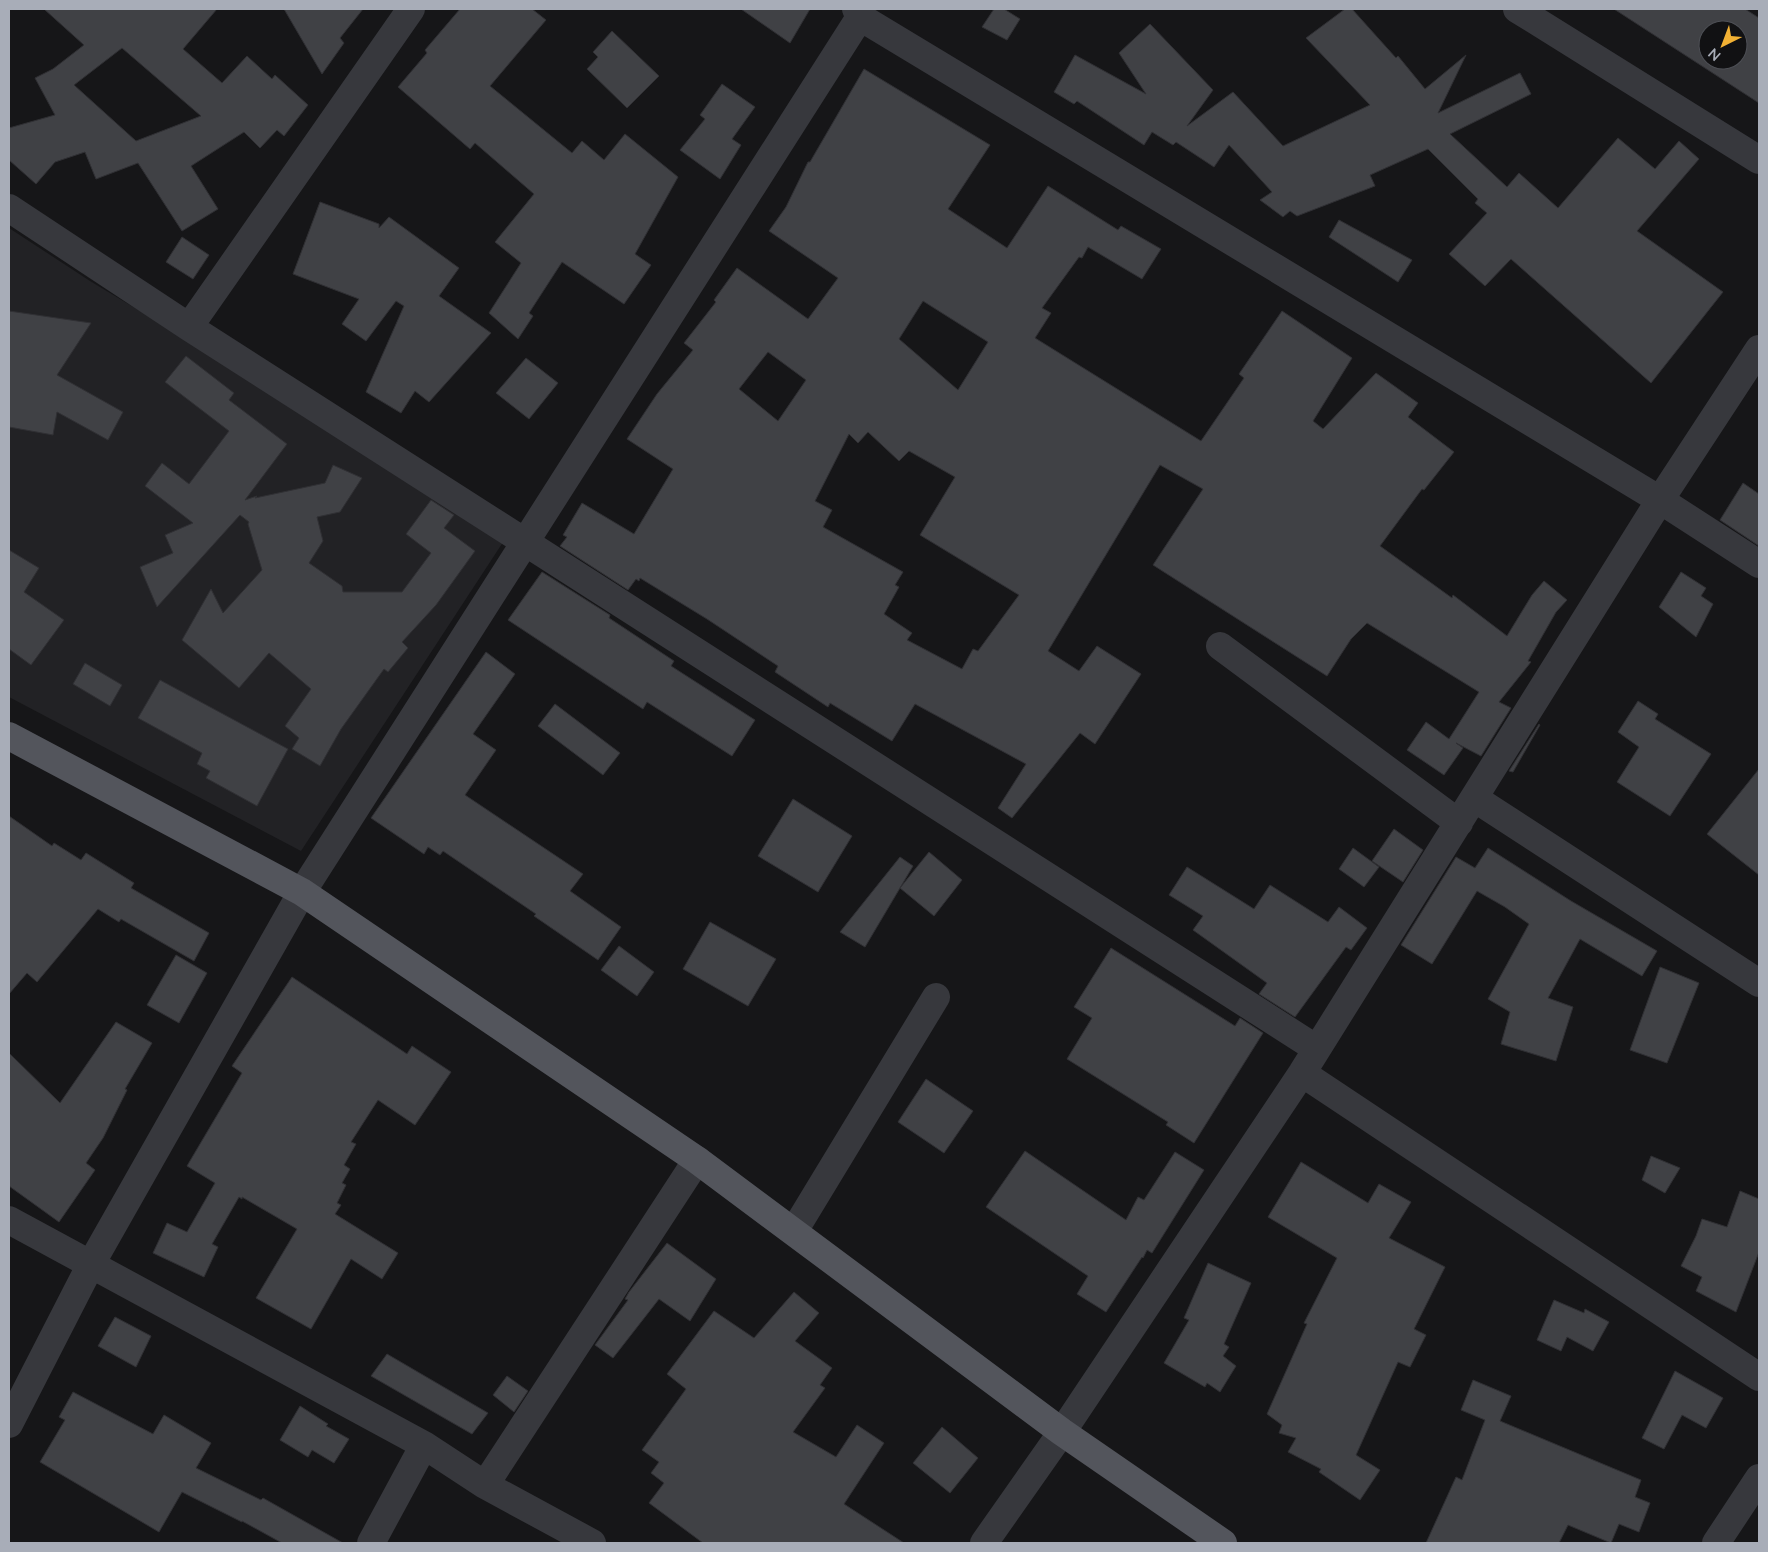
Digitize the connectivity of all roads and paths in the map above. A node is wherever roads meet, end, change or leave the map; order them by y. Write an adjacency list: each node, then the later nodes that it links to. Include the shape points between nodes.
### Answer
1 (411, 9): 6 (street)
2 (1516, 9): 4 (street)
3 (858, 13): 8 (street); 9 (street)
4 (1759, 160)
5 (9, 208): 6 (street)
6 (189, 327): 9 (street)
7 (1759, 349): 8 (street)
8 (1660, 500): 10 (street); 13 (street)
9 (526, 543): 15 (street); 18 (street)
10 (1759, 564)
11 (1220, 646): 14 (street)
12 (9, 736): 15 (main road)
13 (1474, 798): 14 (street); 16 (street)
14 (1459, 823): 18 (street)
15 (302, 892): 20 (main road); 23 (street)
16 (1759, 982)
17 (936, 997): 22 (street)
18 (1317, 1049): 19 (street)
19 (1302, 1074): 24 (street); 26 (street)
20 (697, 1160): 22 (main road); 29 (street)
21 (9, 1220): 23 (street)
22 (794, 1231): 26 (main road)
23 (91, 1264): 25 (street); 27 (street)
24 (1759, 1377)
25 (9, 1424)
26 (1062, 1432): 32 (street); 33 (main road)
27 (424, 1445): 29 (street); 30 (street)
28 (1759, 1478): 34 (street)
29 (485, 1485): 31 (street)
30 (371, 1543)
31 (592, 1543)
32 (984, 1543)
33 (1223, 1543)
34 (1716, 1543)

